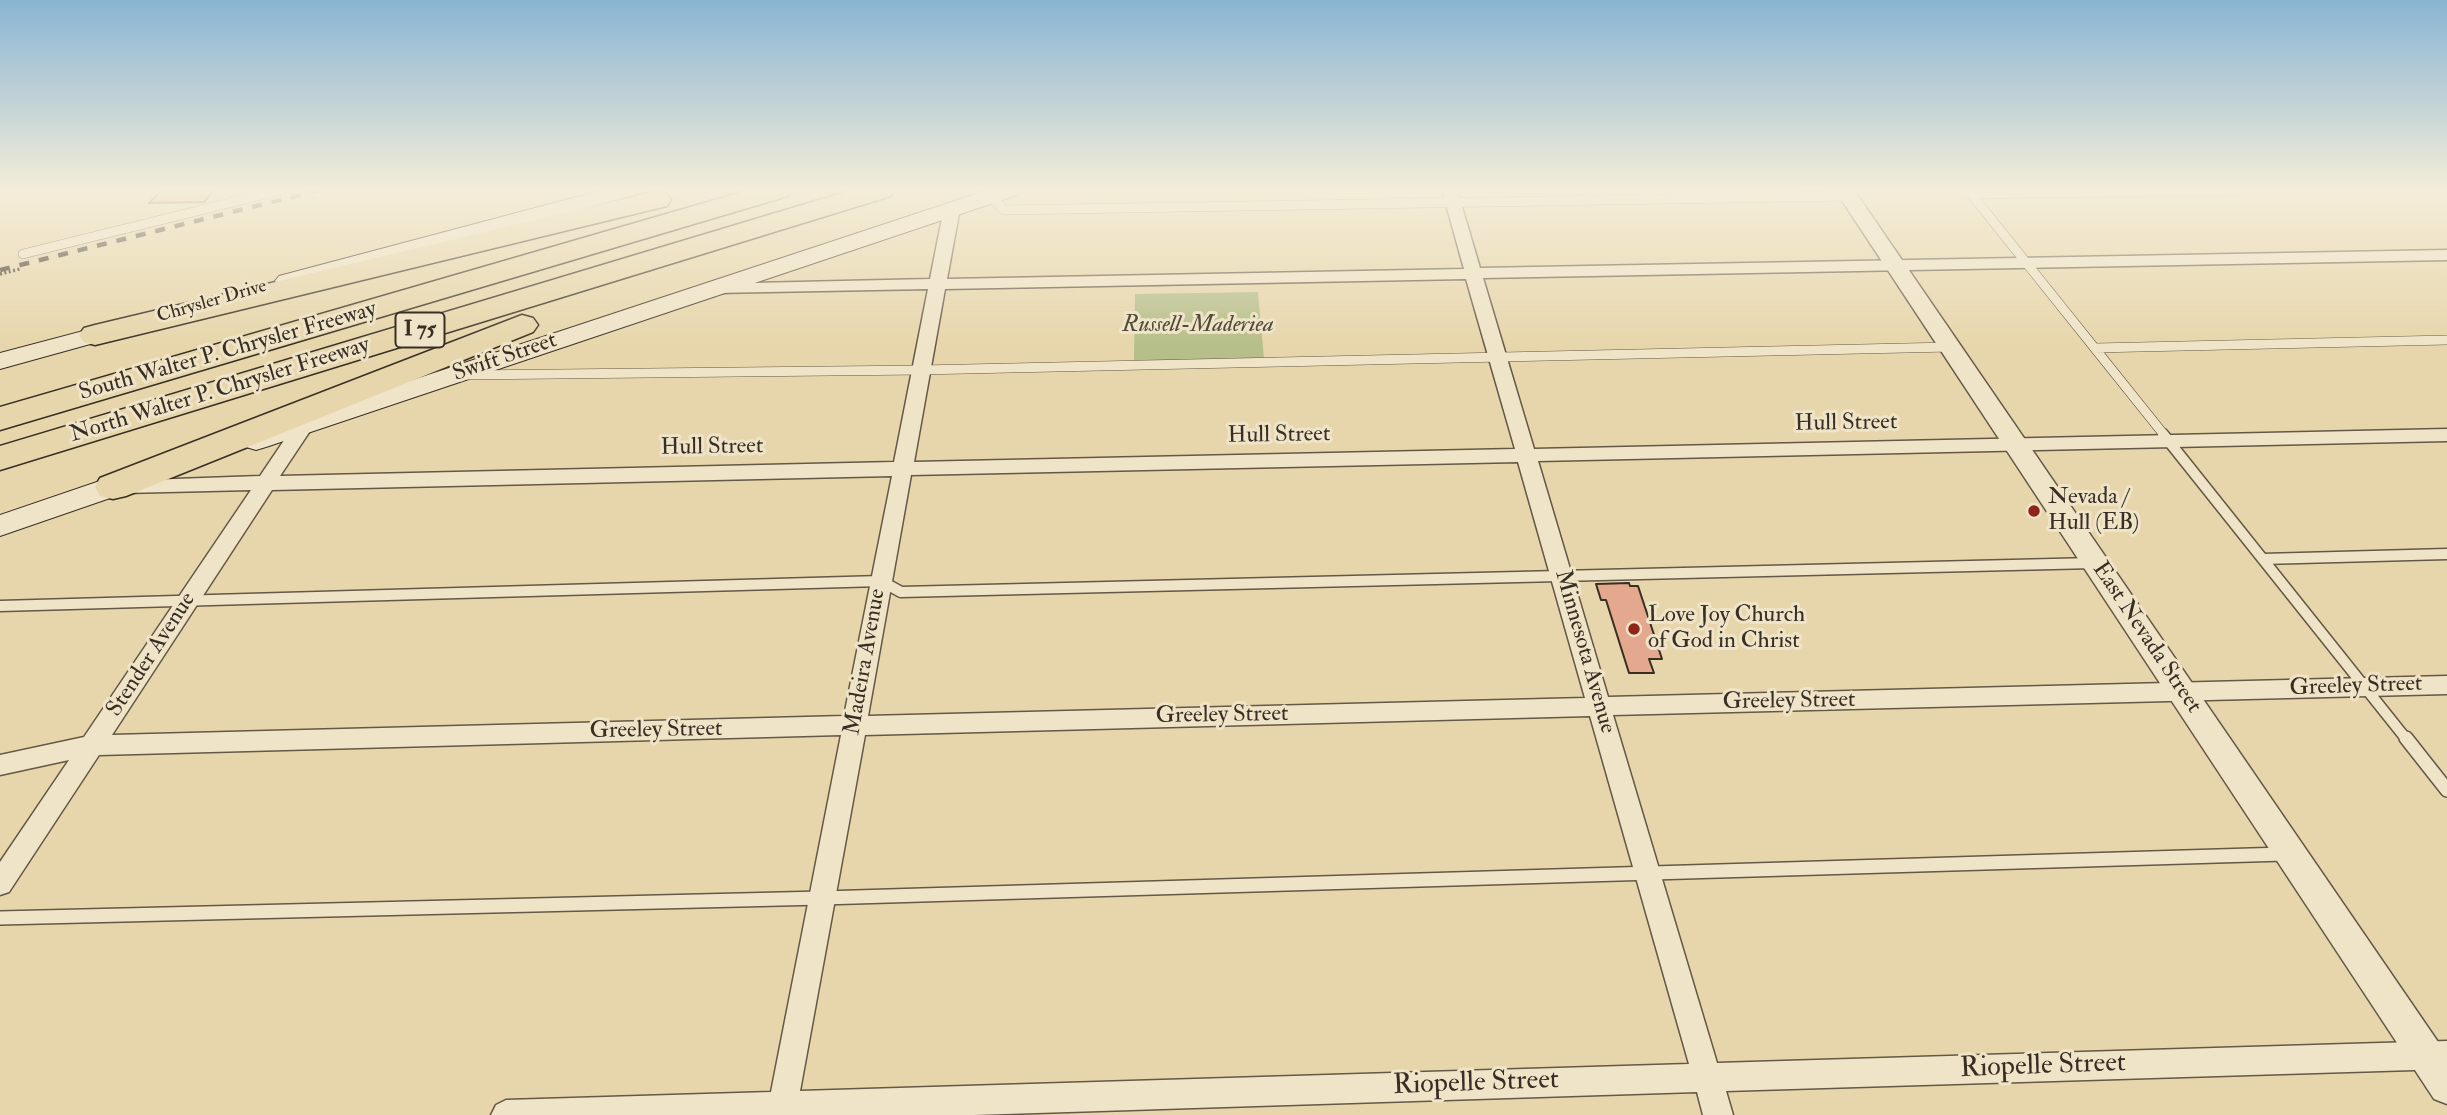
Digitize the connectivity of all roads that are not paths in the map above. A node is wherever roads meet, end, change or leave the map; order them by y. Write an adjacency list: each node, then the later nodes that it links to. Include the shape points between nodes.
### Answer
1 (71, 242): 12 (lane)
2 (429, 242): 19 (main road, Chrysler Drive)
3 (484, 242): 19 (highway)
4 (601, 242): 27 (highway, South Walter P. Chrysler Freeway / I 75)
5 (709, 242): 33 (highway, North Walter P. Chrysler Freeway / I 75)
6 (744, 242): 36 (highway, via 472,343)
7 (851, 242): 18 (main road, Swift Street)
8 (946, 242): 17 (street, Madeira Avenue)
9 (1465, 242): 16 (street, Minnesota Avenue)
10 (1880, 242): 15 (street, East Nevada Street)
11 (2010, 242): 14 (lane)
12 (23, 254)
13 (2447, 255): 14 (street)
14 (2027, 263): 15 (street); 22 (lane)
15 (1896, 266): 16 (street); 21 (street, East Nevada Street)
16 (1474, 273): 17 (street); 23 (street, Minnesota Avenue)
17 (938, 284): 18 (street); 25 (street, Madeira Avenue)
18 (715, 288): 26 (main road, Swift Street)
19 (94, 335): 24 (main road, Chrysler Drive)
20 (2447, 340): 22 (lane)
21 (1950, 347): 23 (lane); 31 (street, East Nevada Street)
22 (2095, 348): 30 (lane)
23 (1498, 355): 25 (lane); 32 (street, Minnesota Avenue)
24 (0, 361)
25 (921, 370): 26 (lane); 34 (street, Madeira Avenue)
26 (452, 376): 28 (main road, Swift Street)
27 (0, 419)
28 (304, 425): 35 (street, Stender Avenue); 36 (main road, Swift Street)
29 (2447, 435): 30 (street, Hull Street)
30 (2169, 441): 31 (street, Hull Street); 39 (lane)
31 (2016, 444): 32 (street, Hull Street); 40 (street, East Nevada Street)
32 (1527, 455): 34 (street, Hull Street); 41 (street, Minnesota Avenue)
33 (0, 458)
34 (902, 468): 35 (street, Hull Street); 42 (street, Madeira Avenue)
35 (265, 483): 36 (street, Hull Street); 43 (street, Stender Avenue)
36 (113, 486): 37 (main road, Swift Street)
37 (0, 526)
38 (2447, 554): 39 (lane)
39 (2263, 559): 46 (lane)
40 (2096, 563): 41 (lane); 47 (street, East Nevada Street)
41 (1562, 576): 42 (lane, via 901,592); 48 (street, Minnesota Avenue)
42 (881, 581): 43 (lane); 49 (street, Madeira Avenue)
43 (189, 599): 44 (lane); 50 (street, Stender Avenue)
44 (0, 606)
45 (2447, 685): 46 (street, Greeley Street)
46 (2364, 687): 47 (street, Greeley Street); 52 (lane)
47 (2183, 692): 48 (street, Greeley Street); 53 (street, East Nevada Street)
48 (1600, 706): 49 (street, Greeley Street); 54 (street, Minnesota Avenue)
49 (855, 725): 50 (street, Greeley Street); 56 (street, Madeira Avenue)
50 (92, 745): 51 (street, Greeley Street); 55 (street, Stender Avenue)
51 (0, 765)
52 (2447, 790)
53 (2291, 853): 54 (lane); 58 (street, East Nevada Street)
54 (1648, 873): 56 (lane); 59 (street, Minnesota Avenue)
55 (0, 884)
56 (822, 898): 57 (lane); 61 (street, Madeira Avenue)
57 (0, 918)
58 (2437, 1055): 59 (street, Riopelle Street); 60 (street, East Nevada Street)
59 (1707, 1077): 61 (street, Riopelle Street); 63 (street, Minnesota Avenue)
60 (2447, 1086)
61 (782, 1110): 62 (street, Riopelle Street)
62 (506, 1115)
63 (1718, 1115)

